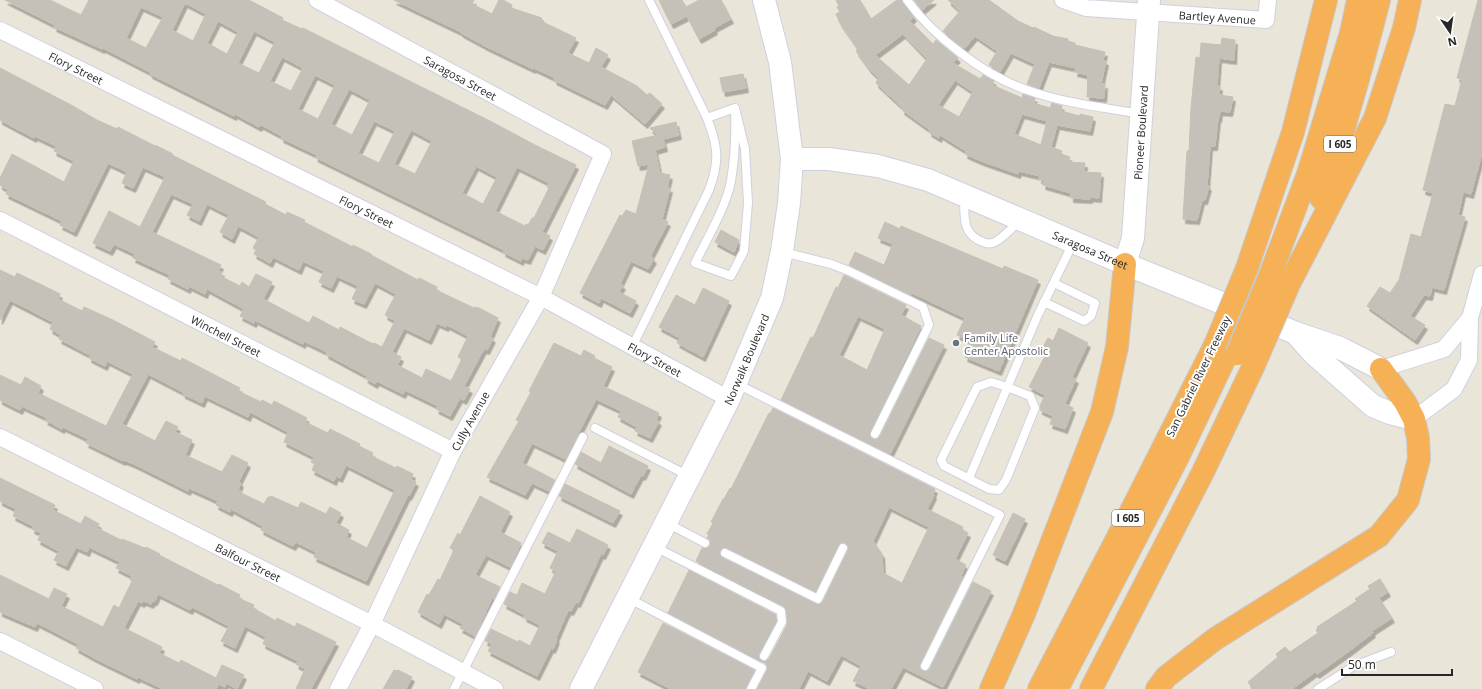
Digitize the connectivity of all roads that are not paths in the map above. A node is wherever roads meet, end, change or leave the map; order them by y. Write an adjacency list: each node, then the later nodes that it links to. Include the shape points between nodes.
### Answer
1 (317, 0): 17 (street, Saragosa Street)
2 (649, 0): 16 (lane)
3 (764, 0): 18 (main road, Norwalk Boulevard, via 780,62)
4 (908, 0): 15 (lane, via 936,32 968,58 1000,78 1025,90 1050,97)
5 (1062, 0): 12 (street, via 1086,8)
6 (1268, 0): 12 (street, Bartley Avenue, via 1266,20)
7 (1326, 0): 26 (highway, San Gabriel River Freeway / I 605, via 1292,132)
8 (1348, 0): 26 (highway, via 1307,148)
9 (1358, 0): 26 (highway, via 1351,33 1308,174)
10 (1379, 0): 26 (highway, San Gabriel River Freeway / I 605, via 1361,73 1315,217)
11 (1410, 0): 26 (highway, via 1404,28 1375,118)
12 (1148, 6): 15 (main road, Pioneer Boulevard)
13 (0, 30): 28 (street, Flory Street)
14 (735, 108): 14 (lane, via 736,134 730,183 695,263 731,276 744,251 748,204 745,149); 16 (lane)
15 (1141, 114): 24 (main road, Pioneer Boulevard, via 1133,238)
16 (707, 118): 32 (lane, via 717,156 714,175)
17 (603, 154): 28 (street, Cully Avenue)
18 (792, 160): 19 (main road, Saragosa Street, via 828,160 878,166 928,180); 23 (main road, Norwalk Boulevard)
19 (964, 196): 21 (main road, Saragosa Street); 21 (lane, via 966,227 974,239 988,244 995,242)
20 (0, 220): 42 (street, Winchell Street)
21 (1020, 220): 22 (main road, Saragosa Street)
22 (1074, 243): 24 (main road, Saragosa Street); 27 (lane)
23 (782, 251): 36 (main road, Norwalk Boulevard, via 772,298); 39 (lane, via 849,271 923,307 929,325)
24 (1125, 264): 31 (main road, Saragosa Street); 64 (highway, via 1117,347 1102,412 1024,614)
25 (1482, 274): 30 (street)
26 (1266, 276): 33 (highway, San Gabriel River Freeway / I 605, bridge); 33 (highway, San Gabriel River Freeway / I 605, bridge)
27 (1054, 283): 29 (lane); 29 (lane, via 1095,303 1090,316 1084,321)
28 (541, 297): 32 (street, Flory Street); 42 (street, Cully Avenue)
29 (1044, 302): 35 (lane)
30 (1470, 318): 34 (street, via 1444,349); 37 (street, via 1469,360 1454,389)
31 (1296, 333): 34 (main road, Saragosa Street, via 1340,348); 37 (main road, via 1314,354 1373,406)
32 (632, 347): 36 (street, Flory Street)
33 (1234, 354): 65 (highway, San Gabriel River Freeway / I 605, via 1120,534); 66 (highway); 67 (highway, via 1207,421); 68 (highway, San Gabriel River Freeway / I 605, via 1203,472)
34 (1381, 369): 37 (highway)
35 (1007, 387): 44 (lane); 44 (lane, via 991,382 978,387 941,460 944,466); 44 (lane, via 1030,396 1035,408 1006,480 999,490 989,489)
36 (733, 391): 43 (main road, Norwalk Boulevard); 55 (lane, via 779,403 1000,515)
37 (1414, 419): 69 (highway, via 1419,459 1408,500 1379,536 1215,639 1166,678)
38 (595, 428): 43 (lane)
39 (875, 434)
40 (0, 437): 51 (street, Balfour Street)
41 (583, 437): 56 (lane)
42 (453, 451): 51 (street, Cully Avenue)
43 (689, 477): 45 (main road, Norwalk Boulevard)
44 (969, 478)
45 (666, 522): 46 (lane); 47 (main road, Norwalk Boulevard)
46 (705, 543)
47 (654, 547): 50 (main road, Norwalk Boulevard); 54 (lane, via 781,611 782,622)
48 (843, 548): 49 (lane, via 818,599)
49 (725, 553)
50 (628, 598): 62 (main road, Norwalk Boulevard); 63 (lane, via 762,668)
51 (372, 624): 56 (street, Balfour Street); 59 (street, Cully Avenue)
52 (0, 641): 58 (street)
53 (1391, 652): 57 (lane, via 1354,666)
54 (764, 656)
55 (925, 666)
56 (463, 672): 60 (lane); 61 (street, Balfour Street)
57 (1333, 678): 70 (lane); 71 (lane)
58 (95, 689)
59 (338, 689)
60 (454, 689)
61 (495, 689)
62 (581, 689)
63 (751, 689)
64 (991, 689)
65 (1039, 689)
66 (1057, 689)
67 (1068, 689)
68 (1091, 689)
69 (1157, 689)
70 (1318, 689)
71 (1330, 689)

